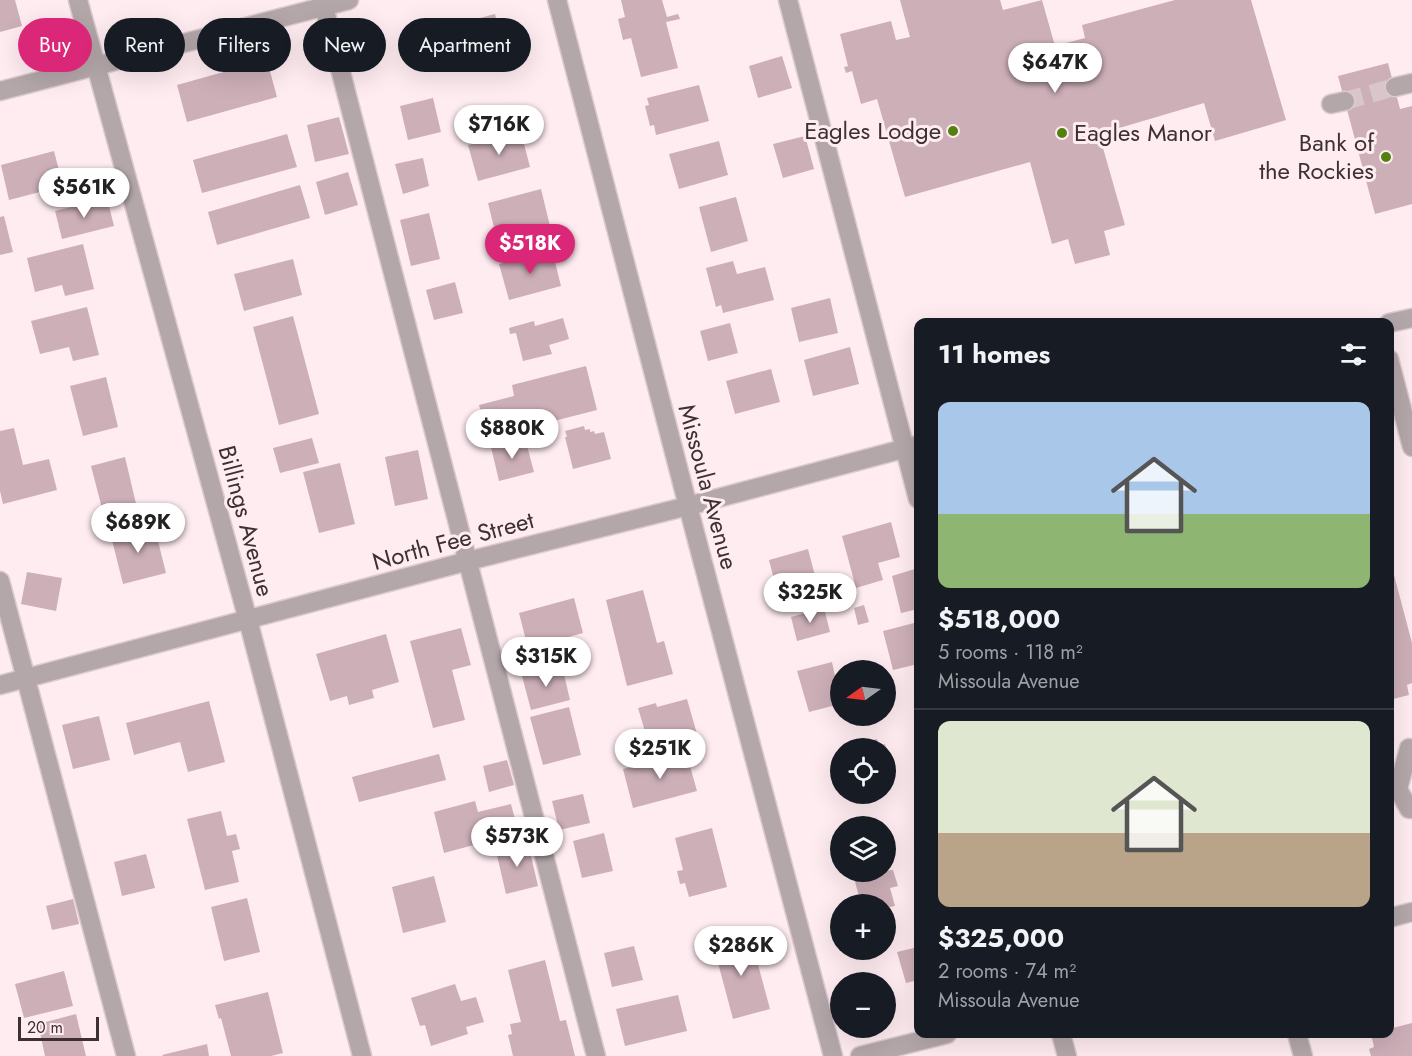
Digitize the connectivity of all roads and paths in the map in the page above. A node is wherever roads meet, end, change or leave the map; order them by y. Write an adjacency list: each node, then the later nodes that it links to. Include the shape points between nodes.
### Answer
1 (78, 0): 6 (street, Billings Avenue)
2 (349, 0): 5 (street)
3 (557, 0): 14 (street, Missoula Avenue)
4 (788, 0): 11 (street)
5 (324, 7): 6 (street); 15 (street)
6 (95, 66): 7 (street); 17 (street, Billings Avenue)
7 (0, 91)
8 (1412, 318): 9 (street)
9 (1394, 323)
10 (1394, 378): 12 (street)
11 (911, 447): 13 (street); 14 (street, North Fee Street)
12 (1412, 447)
13 (914, 469)
14 (688, 506): 15 (street, North Fee Street); 30 (street, Missoula Avenue)
15 (468, 561): 17 (street, North Fee Street); 29 (street)
16 (0, 580): 18 (street)
17 (248, 620): 18 (street, North Fee Street); 28 (street, Billings Avenue)
18 (25, 679): 19 (street, North Fee Street); 27 (street)
19 (0, 685)
20 (1408, 748): 21 (street, via 1398,789)
21 (1412, 809)
22 (1412, 912): 23 (street)
23 (1394, 917)
24 (931, 1038): 31 (street)
25 (1062, 1038): 32 (street)
26 (1298, 1038): 33 (street)
27 (126, 1056)
28 (362, 1056)
29 (596, 1056)
30 (833, 1056)
31 (860, 1056)
32 (1067, 1056)
33 (1304, 1056)

